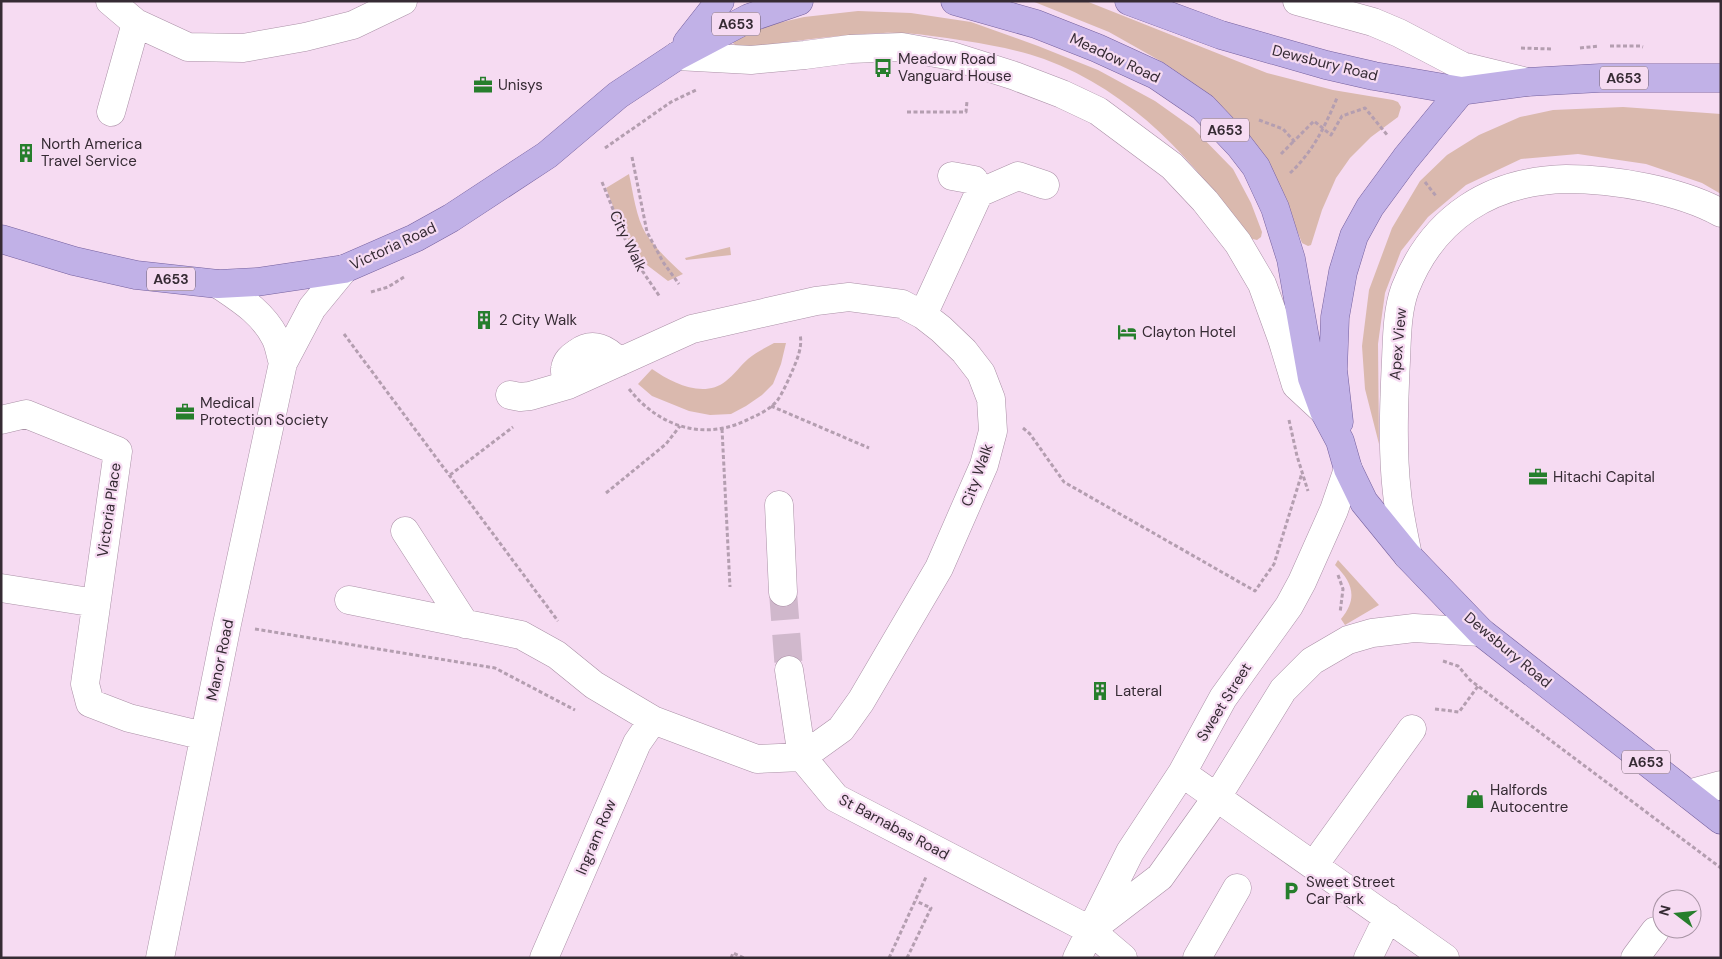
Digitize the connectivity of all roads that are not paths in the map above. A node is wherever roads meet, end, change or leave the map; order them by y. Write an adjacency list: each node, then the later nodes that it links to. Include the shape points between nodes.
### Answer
1 (110, 1): 8 (street)
2 (403, 1): 8 (street, via 353,25 243,48 188,47)
3 (720, 1): 9 (main road, A653)
4 (799, 1): 9 (main road, A653, via 749,18)
5 (955, 1): 24 (main road, Meadow Road / A653, via 1036,24 1156,75 1203,107 1239,145 1256,167 1275,208 1291,259 1312,378)
6 (1297, 1): 11 (street, Dewsbury Road, via 1373,22 1462,66)
7 (1144, 4): 12 (main road, Dewsbury Road / A653, via 1221,35 1346,70)
8 (136, 23): 13 (street)
9 (677, 56): 19 (main road, Victoria Road / A653, via 618,95 548,155 451,218 415,238); 24 (street, via 751,60 902,47 952,56 1062,94 1098,111 1172,166 1238,243 1262,284 1296,385)
10 (1721, 78): 11 (main road, Dewsbury Road / A653)
11 (1527, 82): 12 (main road, Dewsbury Road / A653)
12 (1461, 91): 26 (main road, A653, via 1375,200 1354,236 1335,317 1333,370)
13 (111, 112)
14 (952, 176): 16 (street, via 974,180)
15 (1045, 185): 16 (street, via 1018,176)
16 (979, 194): 21 (street)
17 (1721, 213): 30 (street, Apex View, via 1687,199 1627,183 1546,180 1499,190 1472,205 1436,235 1417,264 1399,310 1394,391 1397,493)
18 (1, 239): 20 (main road, Victoria Road / A653, via 136,275)
19 (344, 269): 20 (main road, Victoria Road / A653, via 257,282); 22 (street, Manor Road, via 312,308)
20 (218, 284): 22 (street, Manor Road, via 258,312 275,338)
21 (923, 315): 23 (street, City Walk, via 902,304 849,296 794,306 692,329 568,385 520,398); 41 (street, City Walk, via 964,351 981,373 991,399 993,431 984,465 939,568 862,701 841,729)
22 (283, 363): 40 (street, Manor Road)
23 (510, 395)
24 (1324, 412): 26 (main road, Meadow Road / A653)
25 (1, 420): 34 (street, Victoria Place, via 26,414 118,451)
26 (1340, 441): 27 (main road, Dewsbury Road / A653)
27 (1348, 469): 30 (main road, Dewsbury Road / A653, via 1364,502); 42 (street, Sweet Street, via 1334,510 1298,590 1223,698)
28 (779, 505): 32 (street)
29 (405, 531): 35 (street)
30 (1408, 556): 36 (main road, Dewsbury Road / A653)
31 (1, 588): 34 (street)
32 (783, 592)
33 (348, 600): 35 (street)
34 (96, 603): 40 (street, Victoria Place, via 85,684 90,703 129,718)
35 (465, 624): 38 (street, via 521,635 557,655 594,686)
36 (1481, 632): 44 (main road, Dewsbury Road / A653); 45 (street, Sweet Street, via 1414,628 1372,633 1348,640 1312,660 1283,690)
37 (789, 670): 41 (street)
38 (653, 720): 41 (street, via 757,759); 53 (street, Ingram Row, via 636,743)
39 (1412, 729): 47 (street)
40 (204, 736): 52 (street, Manor Road)
41 (802, 757): 50 (street, St Barnabas Road, via 836,798)
42 (1182, 773): 45 (street); 50 (street, Sweet Street, via 1130,852)
43 (1721, 786): 44 (street)
44 (1688, 794): 46 (main road, Dewsbury Road / A653)
45 (1217, 798): 47 (street); 50 (street, Sweet Street, via 1160,877)
46 (1721, 820)
47 (1314, 865): 49 (street)
48 (1237, 888): 56 (street)
49 (1388, 918): 57 (street); 58 (street)
50 (1090, 930): 54 (street, Sweet Street); 55 (street, St Barnabas Road)
51 (1652, 935): 59 (street)
52 (160, 958)
53 (544, 958)
54 (1077, 958)
55 (1123, 958)
56 (1197, 958)
57 (1368, 958)
58 (1445, 958)
59 (1635, 958)

